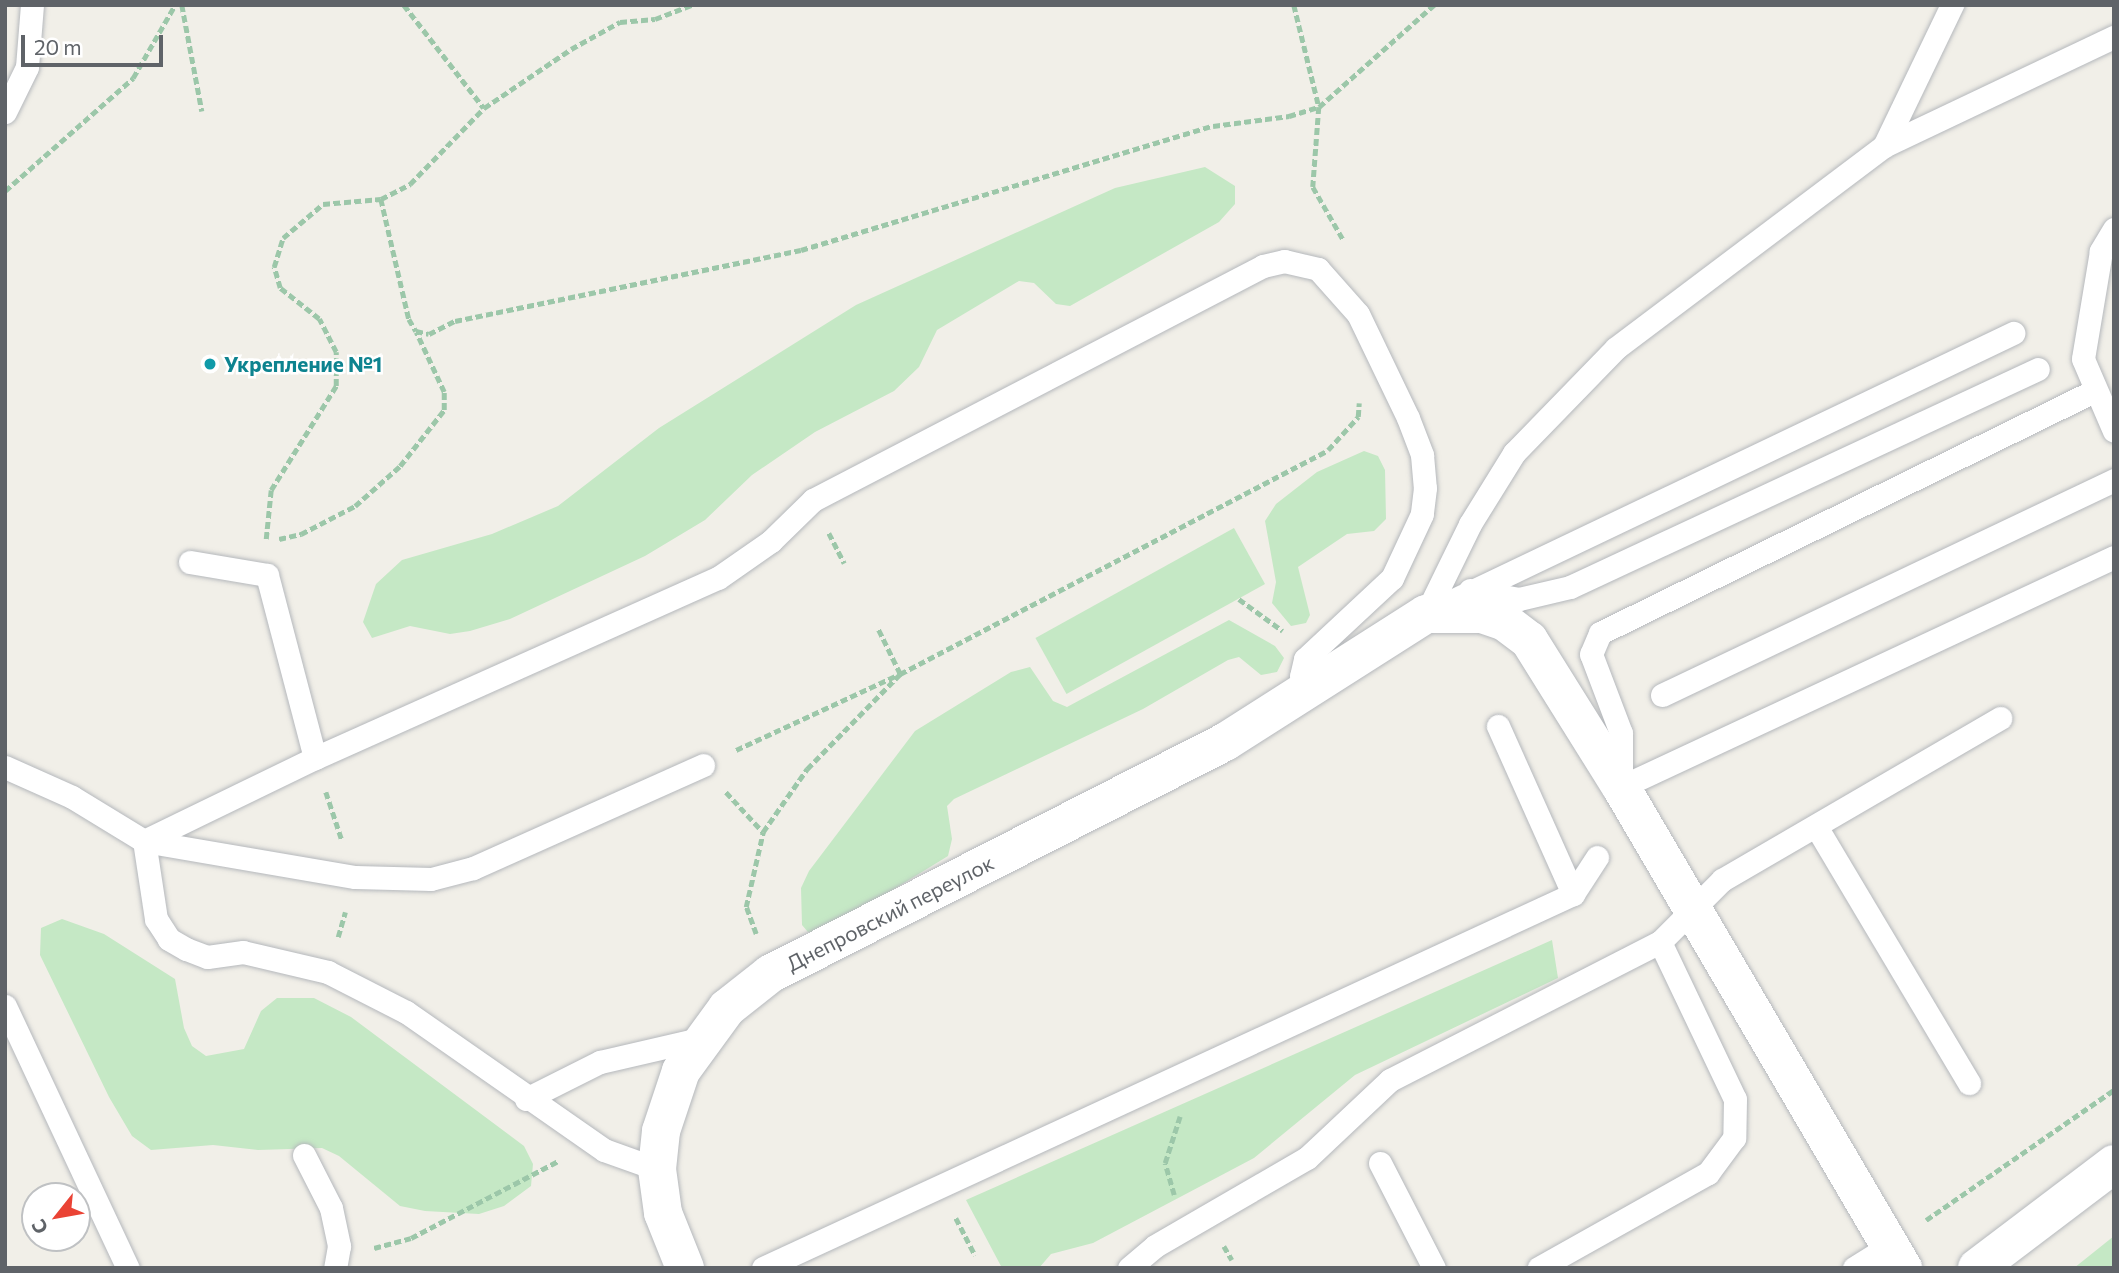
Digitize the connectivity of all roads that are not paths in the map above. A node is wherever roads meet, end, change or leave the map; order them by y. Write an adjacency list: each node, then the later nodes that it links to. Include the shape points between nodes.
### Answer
1 (32, 5): 4 (lane, via 27,67)
2 (1952, 5): 5 (lane)
3 (2114, 37): 5 (lane)
4 (5, 112)
5 (1884, 146): 15 (lane, via 1616,348 1514,453 1470,524)
6 (2114, 229): 9 (lane, via 2101,251 2084,330 2083,359)
7 (2013, 333): 14 (lane)
8 (2038, 369): 14 (lane, via 1570,587 1519,599)
9 (2094, 391): 10 (lane); 23 (lane, via 1600,633 1591,654 1621,733)
10 (2114, 431)
11 (2114, 480): 17 (lane)
12 (2114, 557): 23 (lane)
13 (190, 562): 20 (lane, via 267,575)
14 (1470, 590): 15 (lane)
15 (1426, 614): 16 (street, Днепровский переулок); 23 (street, via 1482,614 1504,622 1529,640)
16 (1305, 674): 20 (lane, via 1392,578 1422,514 1424,488 1422,455 1408,418 1358,314 1339,288 1308,263 1284,261 1263,266 813,500 771,541 718,578); 31 (street, Днепровский переулок, via 1225,742 770,974 727,1009)
17 (1662, 695)
18 (2000, 718): 24 (lane)
19 (1498, 726): 27 (lane)
20 (315, 758): 25 (lane)
21 (703, 765): 25 (lane, via 473,868 431,879 355,877)
22 (5, 767): 25 (lane, via 72,797)
23 (1621, 787): 28 (street)
24 (1817, 828): 28 (lane, via 1722,880); 32 (lane)
25 (144, 841): 33 (lane, via 156,919 169,939 207,957 243,952 328,972 406,1012)
26 (1597, 857): 27 (lane)
27 (1573, 894): 42 (lane)
28 (1692, 911): 29 (lane); 38 (street)
29 (1660, 942): 43 (lane, via 1390,1080 1307,1158 1183,1230); 45 (lane, via 1735,1099 1734,1138 1709,1173)
30 (5, 1006): 40 (lane)
31 (700, 1040): 33 (lane, via 600,1062); 37 (street, Днепровский переулок, via 669,1102)
32 (1969, 1083)
33 (526, 1099): 37 (lane, via 604,1150)
34 (304, 1155): 39 (lane, via 331,1208)
35 (1380, 1163): 44 (lane)
36 (2114, 1164): 47 (street)
37 (657, 1168): 41 (street, Днепровский переулок, via 663,1213)
38 (1895, 1257): 46 (lane)
39 (336, 1261)
40 (128, 1268)
41 (685, 1268)
42 (763, 1268)
43 (1129, 1268)
44 (1434, 1268)
45 (1539, 1268)
46 (1854, 1268)
47 (1977, 1268)

